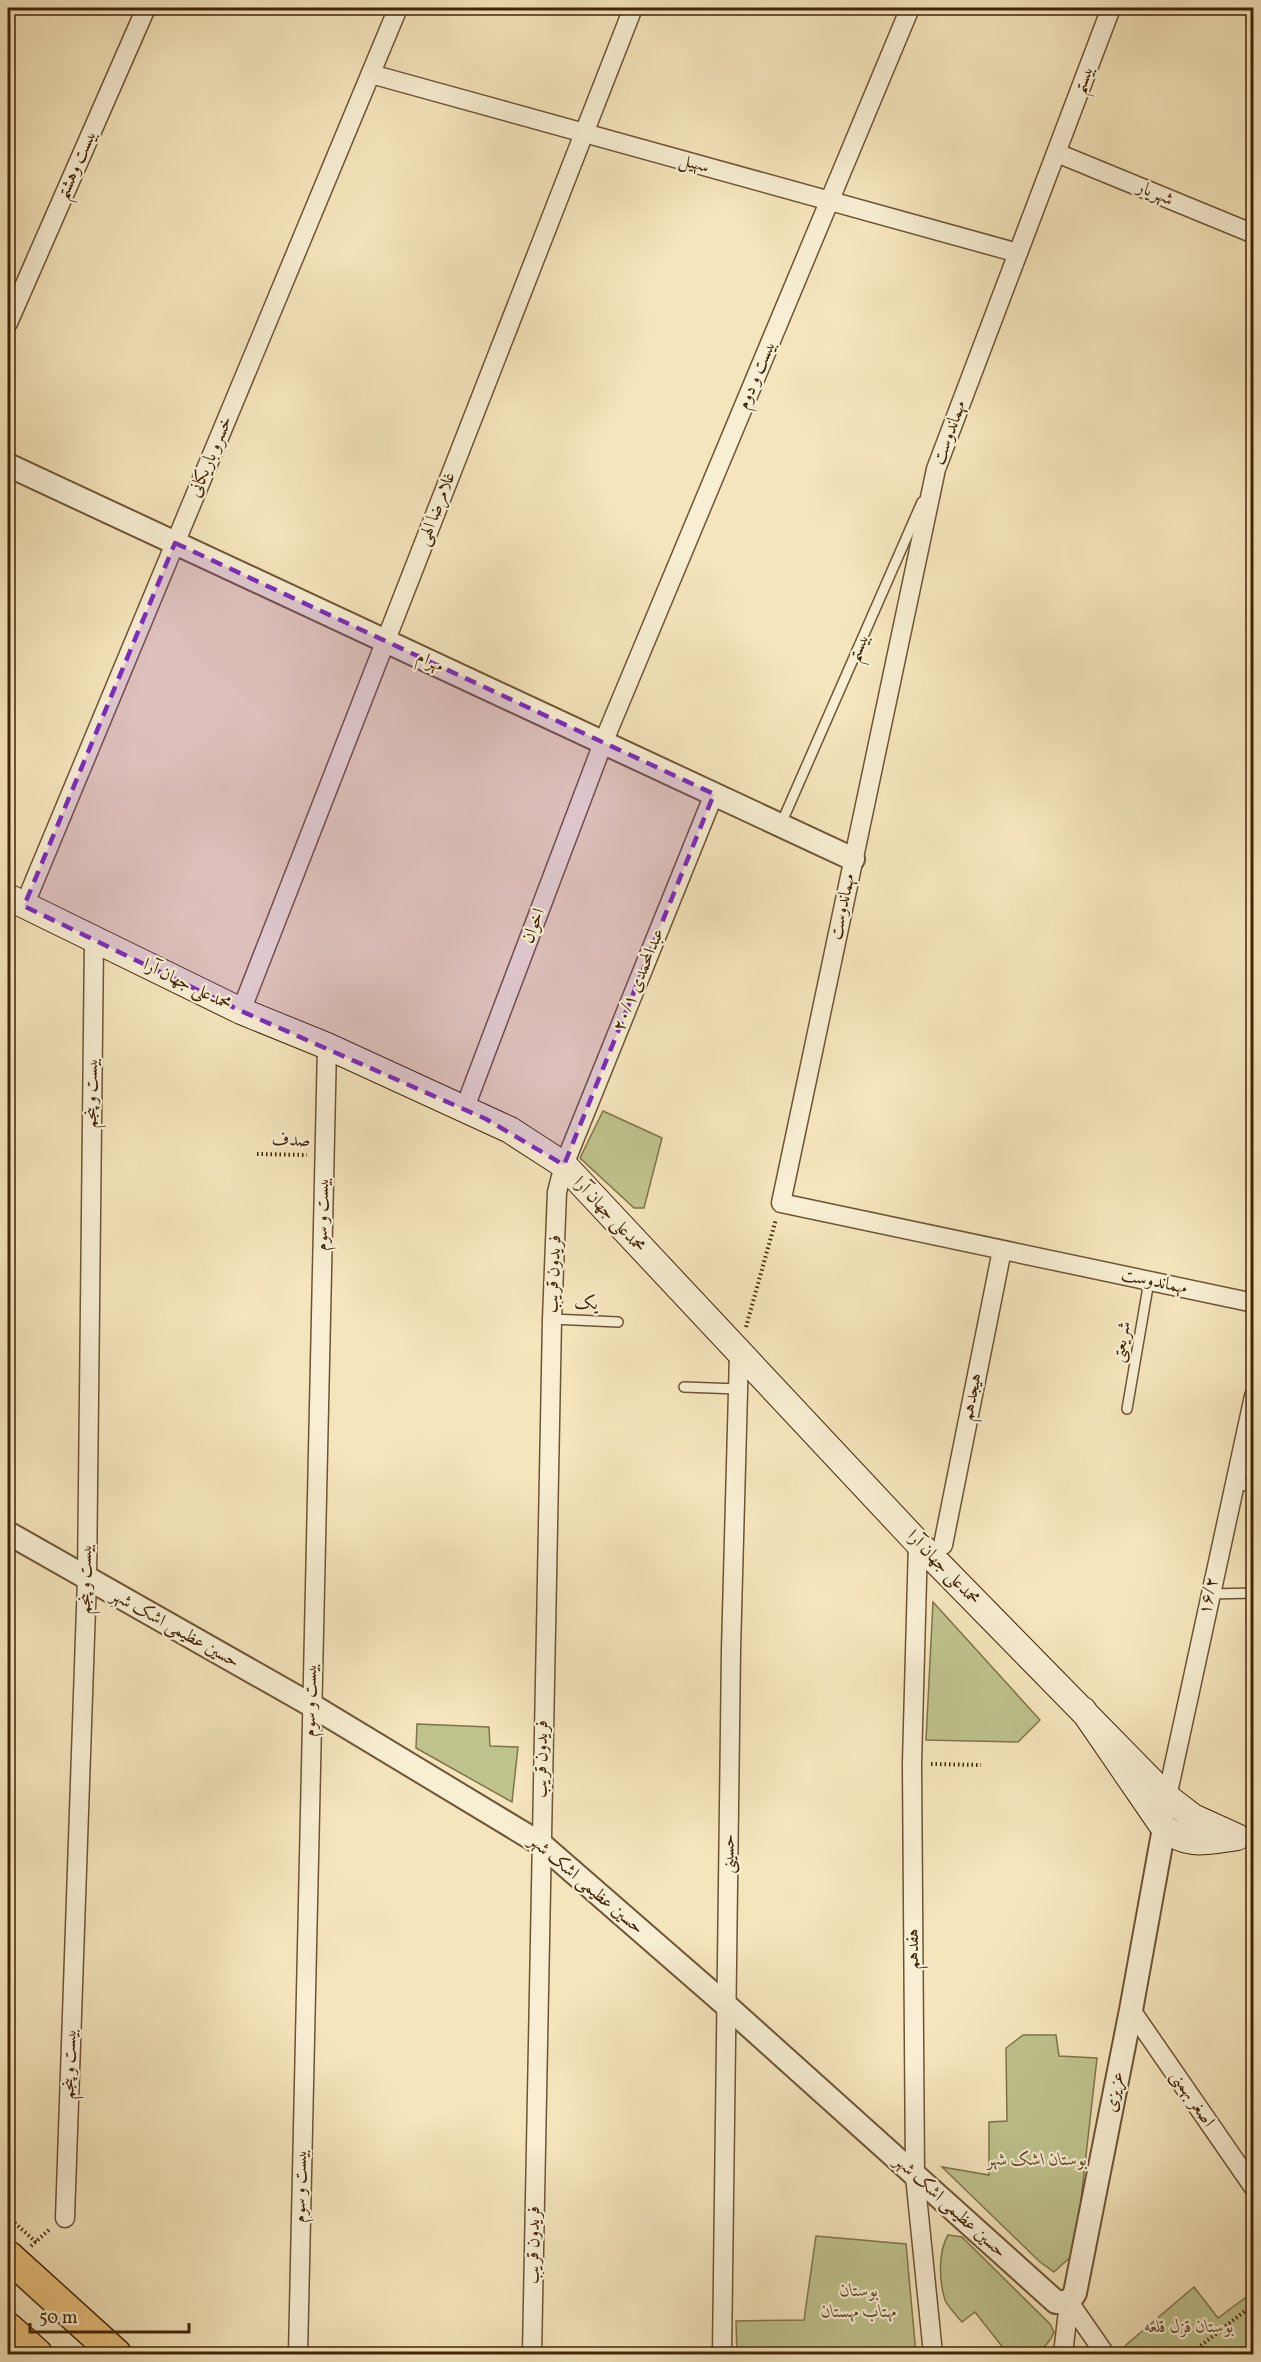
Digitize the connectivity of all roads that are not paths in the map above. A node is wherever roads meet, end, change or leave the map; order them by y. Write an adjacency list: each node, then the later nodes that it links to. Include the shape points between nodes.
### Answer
1 (146, 8): 12 (street, بیست وهشتم)
2 (398, 8): 6 (street, خسرو باریکانی)
3 (633, 8): 7 (street, غلامرضا الهی)
4 (910, 8): 9 (street, بیست و دوم)
5 (1111, 8): 8 (street, بیستم)
6 (371, 74): 7 (street, سهیل); 15 (street, خسرو باریکانی)
7 (584, 134): 9 (street, سهیل); 16 (street, غلامرضا الهی)
8 (1057, 153): 10 (street, شهریار); 11 (street, مهماندوست)
9 (829, 201): 11 (street, سهیل); 17 (street, بیست و دوم)
10 (1254, 234)
11 (1018, 253): 14 (street, مهماندوست)
12 (8, 323)
13 (8, 465): 15 (street, مهرام)
14 (936, 469): 19 (lane, بیستم); 20 (street, مهماندوست)
15 (175, 543): 16 (street, مهرام); 21 (street, خسرو باریکانی)
16 (385, 641): 17 (street, مهرام); 23 (street, غلامرضا الهی)
17 (603, 743): 18 (street, مهرام); 25 (street, اخوان)
18 (714, 794): 19 (street, مهرام); 26 (street, عبدالمحمدی ۲۰/۱)
19 (781, 826): 20 (street, مهرام)
20 (853, 859): 27 (street, مهماندوست, via 781,1203)
21 (16, 901): 22 (main road, محمدعلی جهان آرا)
22 (94, 940): 23 (main road, محمدعلی جهان آرا); 41 (street, بیست و پنجم)
23 (241, 1011): 24 (main road, محمدعلی جهان آرا)
24 (327, 1046): 25 (main road, محمدعلی جهان آرا); 44 (street, بیست و سوم)
25 (464, 1110): 26 (main road, محمدعلی جهان آرا, via 510,1130)
26 (564, 1165): 30 (street, فریدون قریب, via 557,1192); 32 (main road, محمدعلی جهان آرا)
27 (1002, 1250): 28 (street, مهماندوست); 40 (street, هیجدهم)
28 (1149, 1281): 29 (street, مهماندوست); 36 (lane, شریعتی)
29 (1254, 1303)
30 (552, 1319): 31 (lane, یک); 49 (street, فریدون قریب)
31 (618, 1322)
32 (739, 1354): 34 (street, حسینی); 40 (main road, محمدعلی جهان آرا)
33 (684, 1387): 34 (lane)
34 (738, 1389): 50 (street, حسینی)
35 (1254, 1396): 38 (street, ۱۶/۲)
36 (1127, 1409)
37 (1254, 1485): 38 (lane)
38 (1233, 1486): 43 (street, ۱۶/۲)
39 (8, 1533): 41 (street, حسین عظیمی اشک شهر)
40 (930, 1544): 45 (main road, محمدعلی جهان آرا); 52 (street, هفدهم, via 912,1763)
41 (87, 1579): 44 (street, حسین عظیمی اشک شهر); 54 (street, بیست و پنجم)
42 (1254, 1593): 43 (lane)
43 (1210, 1594): 46 (street, ۱۶/۲)
44 (311, 1706): 49 (street, حسین عظیمی اشک شهر); 61 (street, بیست و سوم)
45 (1083, 1710): 46 (main road); 47 (main road)
46 (1167, 1797): 48 (main road, via 1193,1817)
47 (1164, 1828): 48 (main road, via 1188,1842); 51 (street, عزیزی)
48 (1245, 1834)
49 (541, 1844): 50 (street, حسین عظیمی اشک شهر); 62 (street, فریدون قریب)
50 (727, 2006): 52 (street, حسین عظیمی اشک شهر); 63 (street, حسینی)
51 (1131, 2010): 53 (street, اصغر بهمنی); 56 (street, عزیزی, via 1075,2293)
52 (915, 2176): 56 (street, حسین عظیمی اشک شهر, via 1052,2300); 64 (street, هفدهم)
53 (1254, 2188)
54 (65, 2218)
55 (10, 2258): 60 (highway)
56 (1070, 2302): 58 (street); 65 (street, عزیزی)
57 (8, 2328): 59 (highway)
58 (1105, 2354)
59 (37, 2355)
60 (116, 2355)
61 (298, 2355)
62 (532, 2355)
63 (722, 2355)
64 (933, 2355)
65 (1062, 2355)

